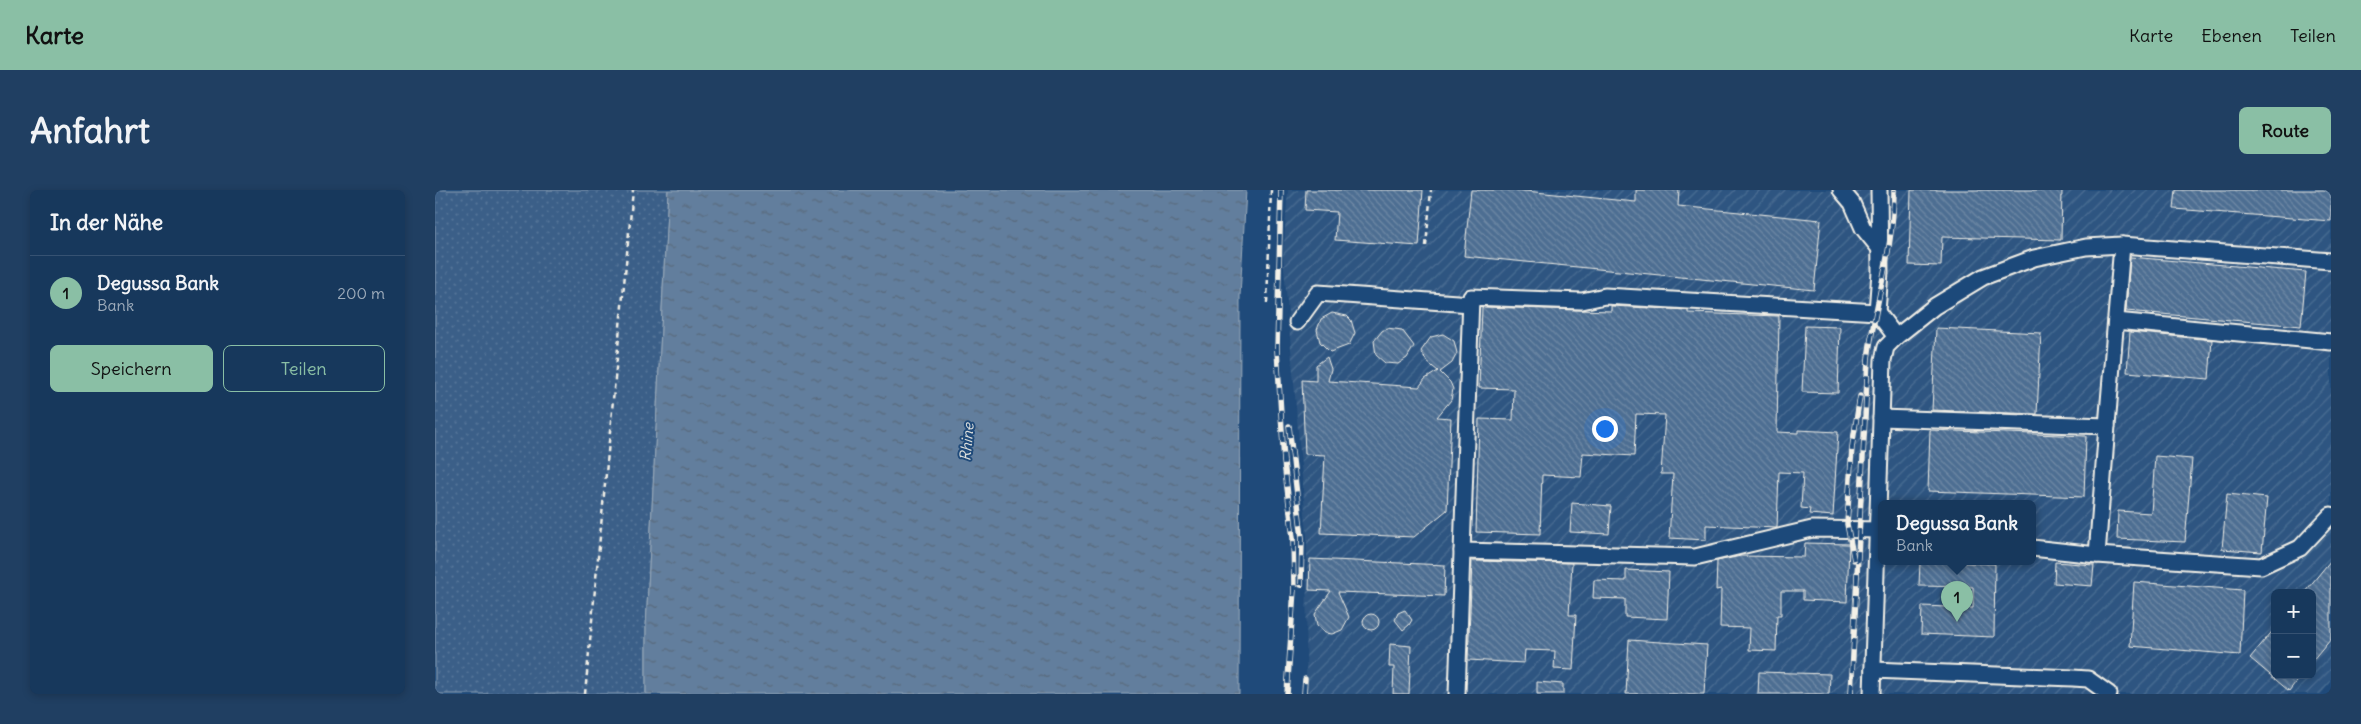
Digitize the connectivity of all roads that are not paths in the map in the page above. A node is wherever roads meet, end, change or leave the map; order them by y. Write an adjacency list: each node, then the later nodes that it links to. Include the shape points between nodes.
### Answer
1 (1841, 190): 4 (street, via 1852,203 1863,228)
2 (1879, 190): 4 (street)
3 (2122, 245): 5 (street); 8 (street); 10 (street, via 2050,254 1990,275 1935,306)
4 (1880, 249): 7 (street)
5 (2331, 261)
6 (1471, 304): 7 (street, via 1471,297 1583,301 1605,296); 9 (street, via 1318,293); 18 (street)
7 (1877, 312): 10 (street)
8 (2116, 321): 11 (street); 13 (street)
9 (1297, 322)
10 (1896, 336): 12 (street, via 1886,346 1883,360)
11 (2331, 342)
12 (1881, 418): 13 (street); 14 (street)
13 (2107, 426): 19 (street)
14 (1880, 500)
15 (2331, 514): 19 (street, via 2300,548 2261,566)
16 (1878, 530): 18 (street, via 1812,529 1695,557)
17 (2036, 548): 19 (street)
18 (1462, 551): 22 (street)
19 (2097, 555)
20 (1878, 565): 21 (street)
21 (1873, 670): 23 (street); 24 (street, via 2088,679)
22 (1457, 694)
23 (1872, 694)
24 (2109, 694)

